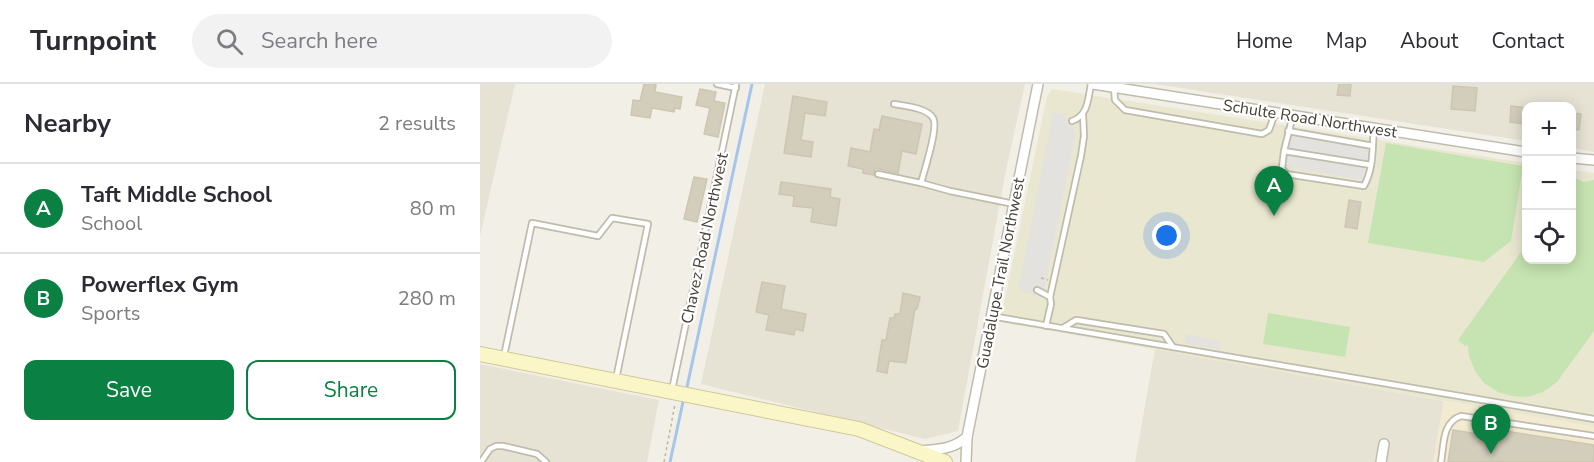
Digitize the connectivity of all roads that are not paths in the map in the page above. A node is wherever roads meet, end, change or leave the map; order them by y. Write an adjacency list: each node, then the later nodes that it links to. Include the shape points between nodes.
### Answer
1 (717, 84): 4 (lane)
2 (1038, 84): 21 (street, Guadalupe Trail Northwest)
3 (1092, 84): 5 (street, Schulte Road Northwest); 8 (lane)
4 (736, 86): 31 (lane, Chavez Road Northwest)
5 (1114, 88): 7 (street, Schulte Road Northwest); 7 (lane, via 1115,100 1125,110 1262,134 1269,130)
6 (894, 104): 20 (lane, via 918,108 935,122)
7 (1275, 113): 9 (street, Schulte Road Northwest)
8 (1083, 115): 10 (lane); 23 (lane, via 1081,156)
9 (1293, 116): 11 (street, Schulte Road Northwest); 12 (lane)
10 (1071, 121)
11 (1374, 128): 13 (lane); 15 (street, Schulte Road Northwest)
12 (1288, 131): 13 (lane); 14 (lane)
13 (1372, 146): 18 (lane)
14 (1284, 151): 18 (lane); 18 (lane, via 1282,168 1286,174 1364,186)
15 (1522, 151)
16 (1576, 158): 17 (street)
17 (1594, 160)
18 (1371, 165)
19 (878, 174): 20 (lane)
20 (921, 183): 21 (lane)
21 (1014, 204): 24 (street, Guadalupe Trail Northwest)
22 (1037, 290): 23 (lane)
23 (1050, 297): 25 (lane)
24 (992, 316): 25 (lane); 34 (street, Guadalupe Trail Northwest)
25 (1046, 326): 26 (lane)
26 (1063, 328): 27 (lane); 27 (lane, via 1076,320 1164,334)
27 (1173, 347): 32 (lane)
28 (480, 354): 29 (street)
29 (503, 358): 30 (street); 30 (lane, via 532,223 598,236 612,218 648,224)
30 (615, 381): 31 (street)
31 (674, 393): 36 (street, via 860,429)
32 (1594, 419)
33 (1594, 436): 42 (lane, via 1461,416 1446,427)
34 (967, 437): 36 (street, via 949,448); 40 (street, Guadalupe Trail Northwest)
35 (1384, 444): 41 (street)
36 (919, 451): 39 (street)
37 (481, 462): 38 (lane, via 490,449 503,446 537,454)
38 (546, 462)
39 (945, 462)
40 (966, 462)
41 (1381, 462)
42 (1441, 462)

